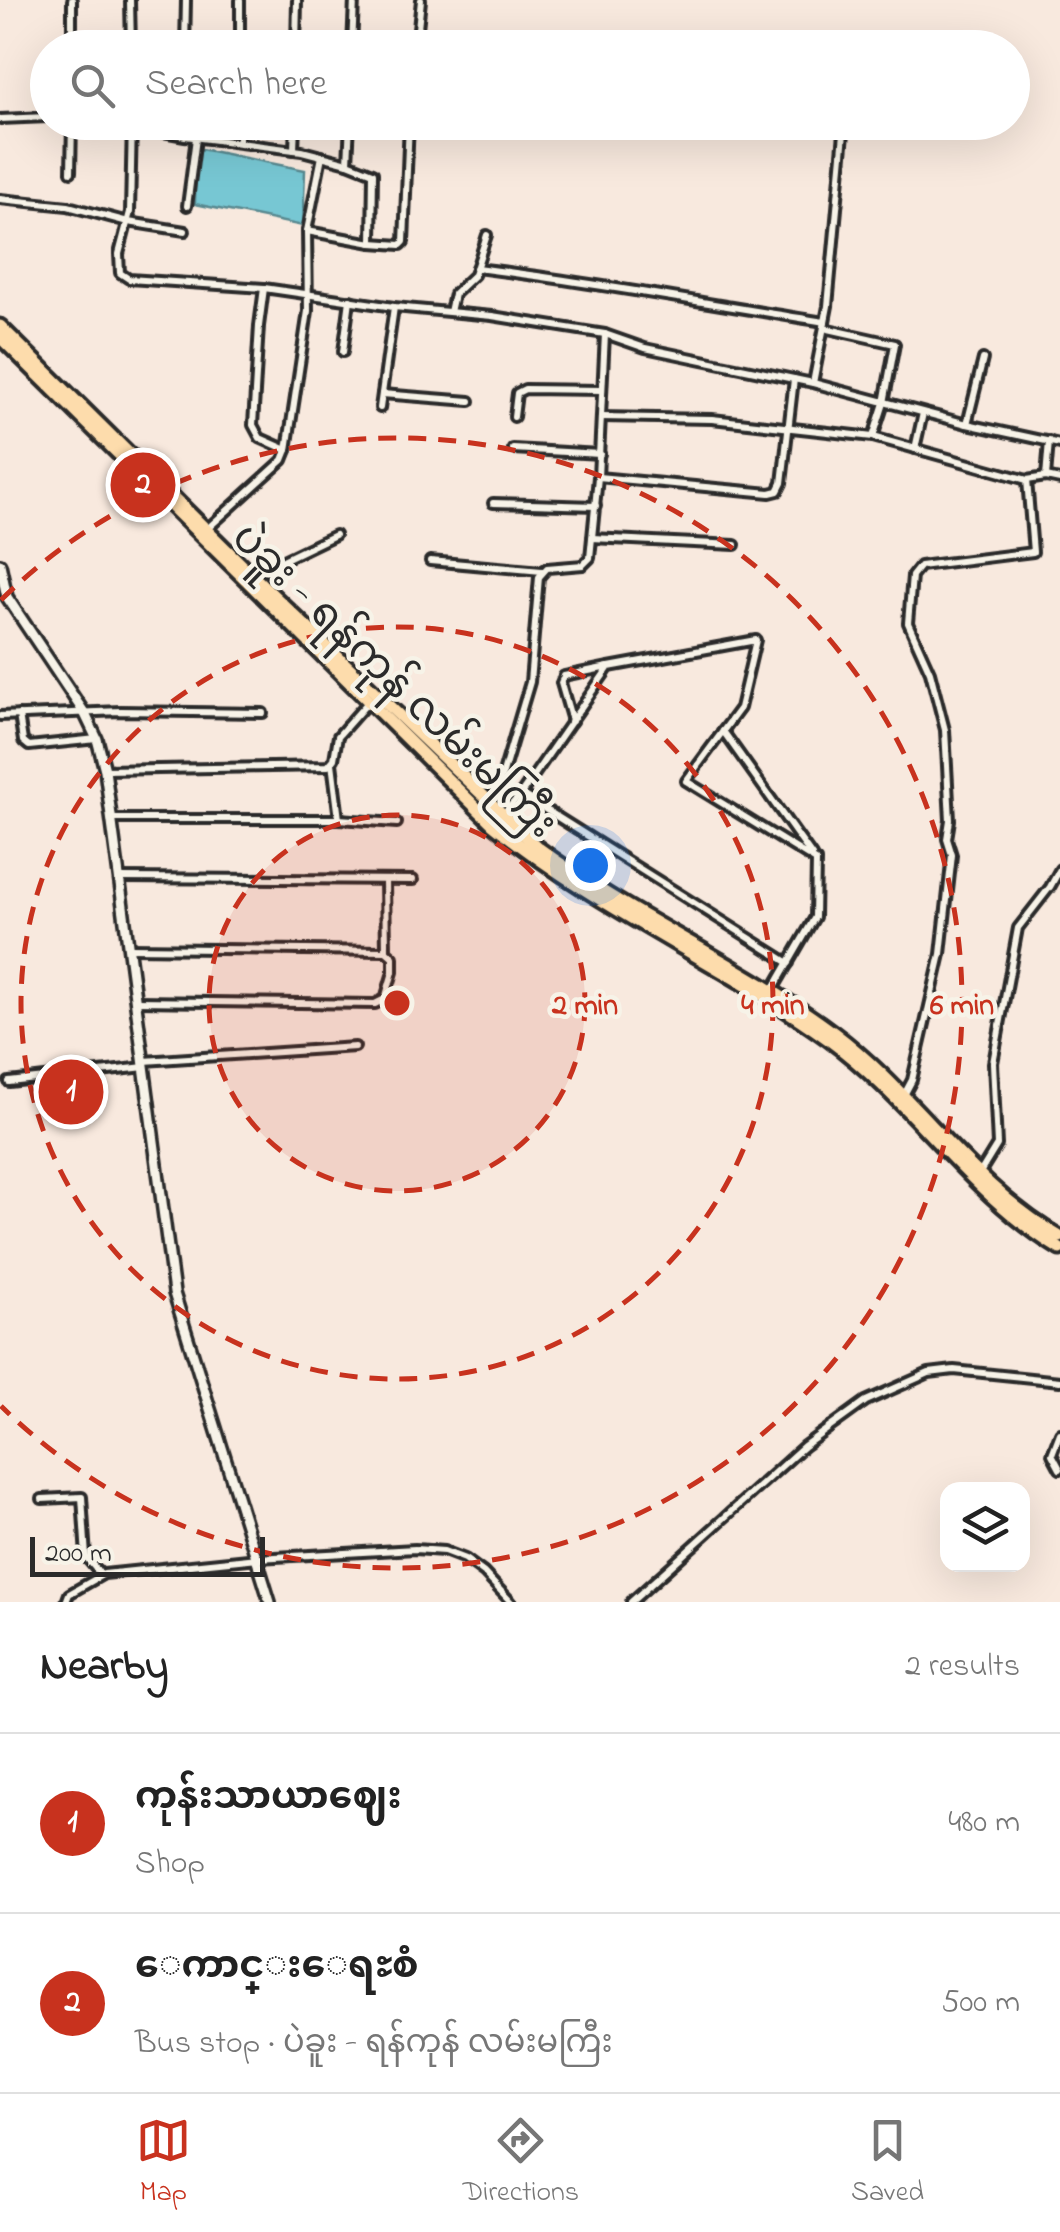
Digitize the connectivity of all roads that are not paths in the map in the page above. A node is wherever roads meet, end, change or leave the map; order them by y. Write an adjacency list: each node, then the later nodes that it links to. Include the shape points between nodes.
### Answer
1 (72, 0): 8 (street)
2 (130, 0): 9 (street)
3 (186, 0): 10 (street)
4 (240, 0): 11 (street)
5 (297, 0): 12 (street)
6 (354, 0): 13 (street)
7 (421, 0): 14 (street)
8 (72, 30)
9 (130, 30)
10 (186, 30)
11 (240, 30)
12 (296, 30)
13 (353, 30)
14 (418, 30)
15 (30, 117): 16 (street)
16 (0, 118)
17 (72, 140): 29 (street)
18 (131, 140): 32 (street)
19 (196, 140): 31 (street)
20 (218, 140): 25 (street)
21 (294, 140): 26 (street)
22 (349, 140): 28 (street)
23 (408, 140): 36 (street, via 404,242)
24 (844, 140): 43 (street)
25 (239, 142): 26 (street)
26 (294, 150): 27 (street)
27 (322, 156): 28 (street); 34 (street)
28 (348, 163): 36 (street, via 373,173)
29 (71, 172)
30 (0, 199): 32 (street, via 68,206)
31 (187, 206)
32 (128, 222): 33 (street); 38 (street, via 119,254 120,273 129,279)
33 (185, 231)
34 (306, 231): 36 (street); 39 (street)
35 (487, 235): 37 (street)
36 (372, 243)
37 (476, 268): 42 (street, via 454,294); 43 (street, via 608,284)
38 (264, 288): 39 (street); 66 (street, via 253,424 260,438)
39 (308, 296): 40 (street); 66 (street)
40 (350, 300): 41 (street); 47 (street)
41 (394, 306): 42 (street); 52 (street)
42 (450, 312): 45 (street)
43 (825, 325): 50 (street); 54 (street, via 895,344)
44 (0, 326): 74 (highway, ပဲခူး - ရန်ကုန် လမ်းမကြီး)
45 (605, 334): 49 (street); 51 (street)
46 (0, 338): 83 (highway, ပဲခူး - ရန်ကုန် လမ်းမကြီး)
47 (343, 352)
48 (983, 359): 59 (street)
49 (794, 379): 50 (street); 60 (street)
50 (813, 383): 54 (street)
51 (602, 390): 57 (street, via 525,389 517,393); 58 (street)
52 (382, 394): 53 (street); 55 (street)
53 (470, 401)
54 (884, 403): 56 (street); 61 (street)
55 (380, 408)
56 (923, 413): 59 (street); 65 (street)
57 (514, 417)
58 (601, 417): 60 (street, via 712,419); 67 (street)
59 (967, 424): 62 (street)
60 (787, 430): 61 (street); 68 (street, via 782,482 770,493)
61 (873, 437): 65 (street)
62 (1049, 441): 63 (street); 69 (street)
63 (1060, 444)
64 (513, 448): 67 (street)
65 (915, 449): 70 (street)
66 (287, 450): 74 (street)
67 (600, 454): 68 (street)
68 (598, 477): 73 (street)
69 (1046, 477): 70 (street); 71 (street)
70 (1027, 480): 112 (street, via 1033,552 920,566 912,576 908,622 945,730 946,839 952,855 937,975)
71 (1060, 480)
72 (493, 503): 73 (street)
73 (596, 506): 76 (street)
74 (207, 530): 81 (highway, ပဲခူး - ရန်ကုန် လမ်းမကြီး)
75 (336, 535): 81 (street)
76 (592, 538): 77 (street); 80 (street, via 582,566)
77 (735, 544)
78 (430, 561): 80 (street)
79 (0, 564): 84 (street, via 7,597)
80 (542, 571): 94 (street, via 530,682)
81 (252, 575): 83 (highway, ပဲခူး - ရန်ကုန် လမ်းမကြီး)
82 (609, 667): 88 (street); 88 (street, via 564,676); 89 (street, via 756,640 740,708)
83 (372, 698): 91 (street, via 338,736); 94 (highway, ပဲခူး - ရန်ကုန် လမ်းမကြီး)
84 (85, 714): 85 (street); 86 (street); 90 (street)
85 (263, 714)
86 (20, 715): 87 (street); 90 (street, via 29,746)
87 (0, 716)
88 (572, 721): 93 (street)
89 (724, 731): 99 (street); 99 (street, via 686,781)
90 (97, 739): 92 (street)
91 (332, 763): 92 (street); 96 (street)
92 (105, 770): 97 (street)
93 (520, 794): 95 (street); 106 (street)
94 (486, 809): 95 (highway, ပဲခူး - ရန်ကုန် လမ်းမကြီး); 107 (highway, ပဲခူး - ရန်ကုန် လမ်းမကြီး, via 530,855 572,885)
95 (502, 816): 107 (highway, ပဲခူး - ရန်ကုန် လမ်းမကြီး, via 578,878)
96 (340, 818): 97 (street); 98 (street)
97 (113, 819): 101 (street)
98 (396, 822)
99 (816, 861): 106 (street, via 815,918)
100 (1060, 869): 113 (street, via 1018,928 993,1063 996,1145)
101 (120, 878): 102 (street); 104 (street)
102 (384, 880): 103 (street); 105 (street)
103 (413, 880)
104 (129, 948): 105 (street); 108 (street)
105 (386, 951): 108 (street, via 393,972 385,998 375,1004)
106 (789, 963): 107 (street)
107 (770, 995): 112 (highway, ပဲခူး - ရန်ကုန် လမ်းမကြီး, via 836,1034); 113 (highway, ပဲခူး - ရန်ကုန် လမ်းမကြီး, via 831,1041)
108 (136, 1002): 110 (street)
109 (355, 1047): 110 (street)
110 (144, 1064): 111 (street); 120 (street, via 174,1294)
111 (9, 1082)
112 (904, 1096): 113 (highway, ပဲခူး - ရန်ကုန် လမ်းမကြီး)
113 (977, 1178): 114 (highway, ပဲခူး - ရန်ကုန် လမ်းမကြီး); 115 (highway, ပဲခူး - ရန်ကုန် လမ်းမကြီး, via 1006,1211)
114 (1060, 1237)
115 (1060, 1249)
116 (1060, 1381): 125 (street, via 929,1372 866,1401 804,1446)
117 (1060, 1434): 118 (street, via 1052,1454)
118 (1060, 1468)
119 (42, 1499): 121 (street, via 82,1498 85,1556)
120 (258, 1558): 121 (street); 123 (street); 124 (street, via 444,1551 484,1573)
121 (101, 1575): 122 (street)
122 (66, 1602)
123 (270, 1602)
124 (512, 1602)
125 (631, 1602)

